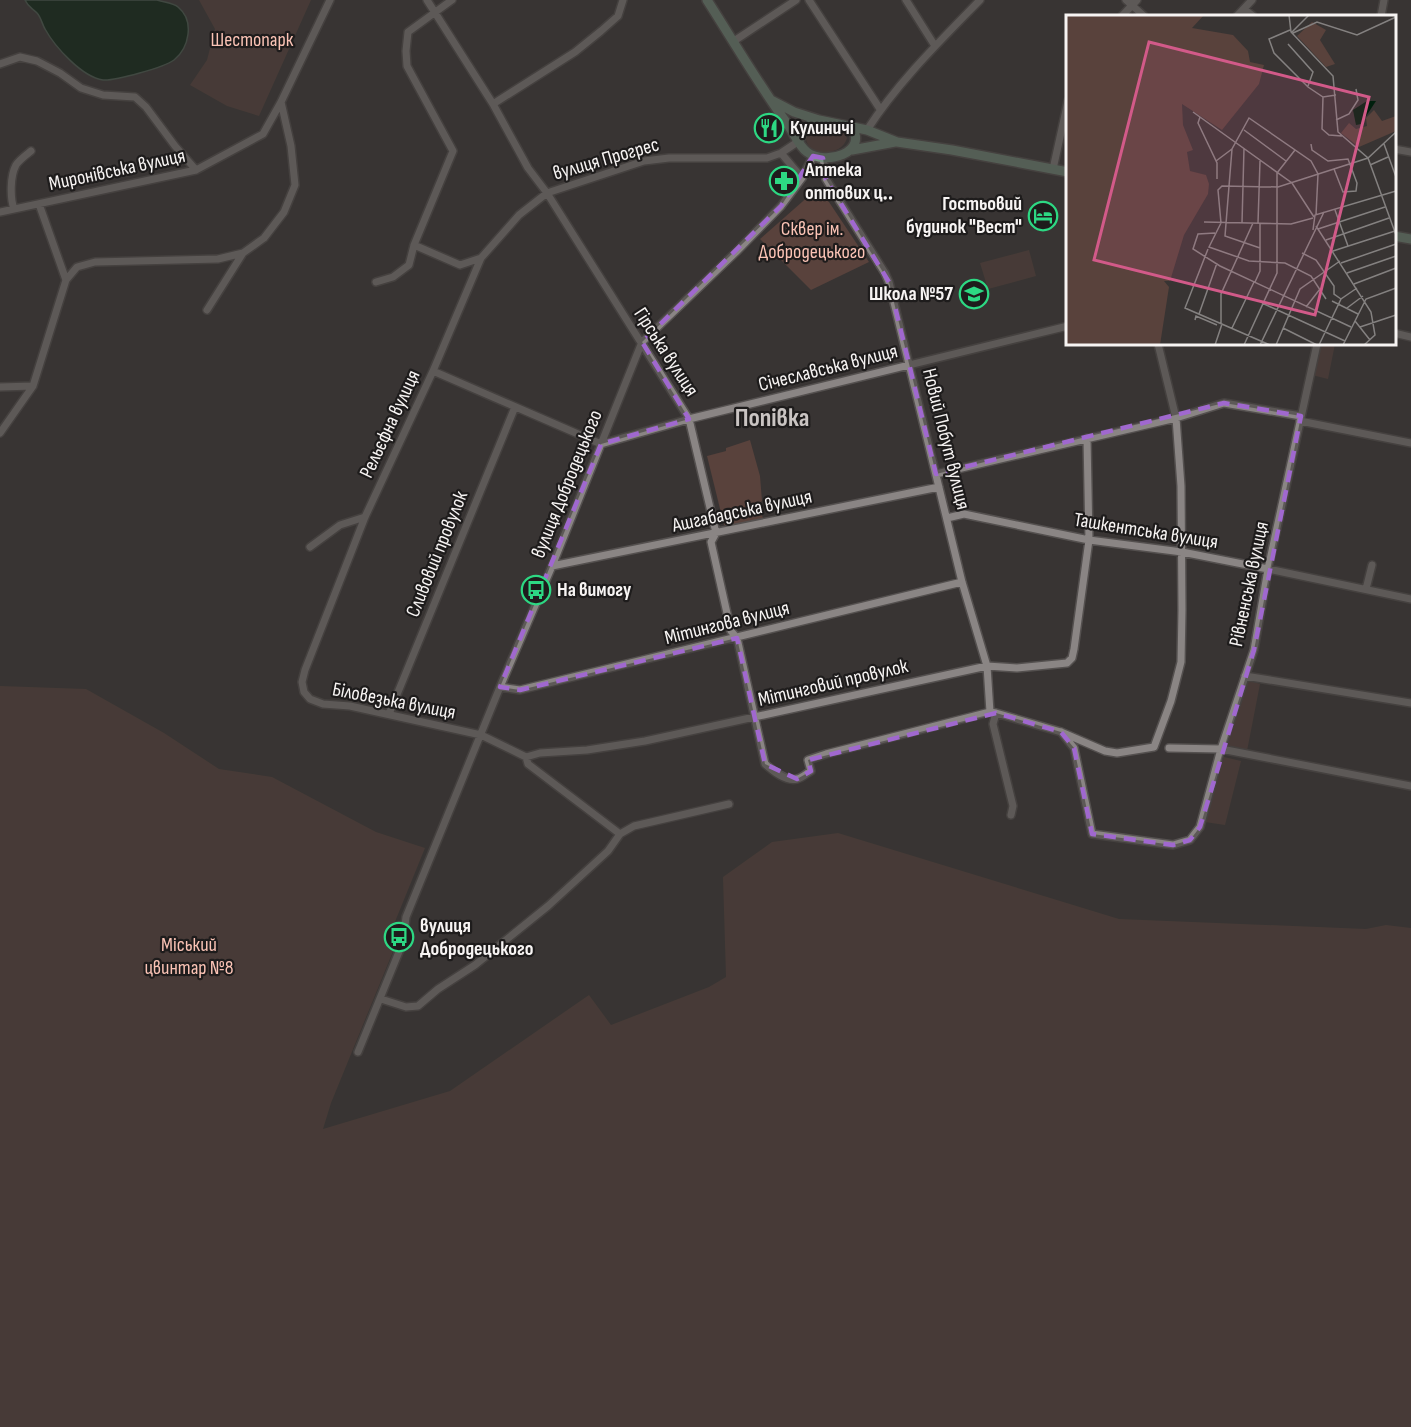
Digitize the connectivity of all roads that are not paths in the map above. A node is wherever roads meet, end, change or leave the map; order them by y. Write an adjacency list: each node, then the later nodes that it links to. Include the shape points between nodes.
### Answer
1 (330, 0): 24 (street, Миронівська вулиця)
2 (427, 0): 14 (street, Гірська вулиця)
3 (452, 0): 14 (street)
4 (623, 0): 25 (street, via 618,16 602,31)
5 (707, 0): 20 (main road, Новий Побут вулиця)
6 (796, 0): 20 (street)
7 (809, 0): 26 (street)
8 (906, 0): 21 (street)
9 (980, 0): 21 (street)
10 (1252, 0): 13 (street)
11 (1384, 0): 19 (street)
12 (1132, 2): 15 (street); 16 (street)
13 (1244, 9): 17 (street); 18 (street)
14 (435, 11): 25 (street, Гірська вулиця); 49 (street, via 408,32 407,66 453,151)
15 (1123, 15)
16 (1143, 15)
17 (1238, 15)
18 (1251, 15)
19 (1381, 15)
20 (734, 41): 23 (main road, Новий Побут вулиця)
21 (935, 46): 26 (street)
22 (0, 64): 40 (street, via 20,57 37,61 81,88 103,95 135,97)
23 (771, 100): 28 (main road); 31 (main road, Новий Побут вулиця)
24 (281, 102): 40 (street, Миронівська вулиця, via 263,134); 50 (street, via 295,185 284,212 264,238)
25 (493, 104): 43 (street, Гірська вулиця, via 528,168)
26 (880, 109): 30 (street)
27 (1066, 110): 39 (street)
28 (819, 120): 29 (main road); 31 (main road, via 803,131)
29 (851, 126): 30 (main road); 34 (main road, via 856,135)
30 (867, 130): 32 (main road)
31 (799, 141): 37 (street); 38 (main road, Новий Побут вулиця)
32 (897, 142): 34 (main road); 39 (main road)
33 (1396, 149): 36 (street)
34 (852, 150): 38 (main road, via 837,157)
35 (31, 151): 45 (street, via 16,164)
36 (1411, 152)
37 (781, 153): 42 (street); 43 (street, вулиця Прогрес, via 767,158 644,161)
38 (818, 157): 42 (street, вулиця Добродецького); 61 (street, Новий Побут вулиця, via 826,179 885,273)
39 (1053, 169): 41 (main road)
40 (196, 170): 44 (street, Миронівська вулиця)
41 (1066, 172)
42 (802, 178): 58 (street, вулиця Добродецького, via 781,206)
43 (548, 193): 51 (street, Рельєфна вулиця, via 519,215); 58 (street, Гірська вулиця)
44 (39, 204): 45 (street, Миронівська вулиця); 52 (street)
45 (14, 209): 46 (street, Миронівська вулиця)
46 (0, 212)
47 (1396, 236): 48 (main road)
48 (1411, 239)
49 (414, 245): 51 (street, via 460,265); 53 (street, via 409,265 393,277)
50 (243, 253): 52 (street, via 218,259 95,262 77,267); 54 (street)
51 (481, 258): 62 (street, Рельєфна вулиця)
52 (66, 280): 63 (street)
53 (376, 282)
54 (207, 310)
55 (1066, 326): 61 (street, Січеславська вулиця)
56 (1396, 333): 57 (street)
57 (1411, 337)
58 (642, 342): 68 (street, Гірська вулиця); 72 (street, вулиця Добродецького)
59 (1158, 345): 66 (street)
60 (1317, 345): 67 (street, Рівненська вулиця)
61 (910, 364): 68 (street, Січеславська вулиця); 73 (street, Новий Побут вулиця)
62 (433, 372): 65 (street); 75 (street, Рельєфна вулиця)
63 (33, 386): 64 (street); 69 (street)
64 (0, 387)
65 (515, 407): 72 (street); 94 (street, Сливовий провулок)
66 (1176, 418): 67 (street, via 1224,403); 70 (street); 80 (street)
67 (1300, 418): 71 (street); 83 (street, Рівненська вулиця)
68 (690, 419): 72 (street, Січеславська вулиця); 77 (street, Гірська вулиця)
69 (0, 433)
70 (1087, 438): 73 (street); 78 (street)
71 (1411, 443)
72 (601, 444): 82 (street, вулиця Добродецького)
73 (936, 474): 74 (street, Новий Побут вулиця)
74 (939, 487): 76 (street, Новий Побут вулиця); 77 (street, Ашгабадська вулиця)
75 (365, 517): 79 (street, via 340,525); 91 (street, Рельєфна вулиця, via 305,670)
76 (947, 518): 78 (street, Ташкентська вулиця, via 964,514); 84 (street, Новий Побут вулиця)
77 (716, 533): 82 (street, Ашгабадська вулиця); 87 (street, Гірська вулиця, via 711,542 731,631)
78 (1089, 540): 80 (street, Ташкентська вулиця); 88 (street, Мітинговий провулок, via 1071,658 1067,663 1017,668)
79 (310, 547)
80 (1182, 552): 83 (street, Ташкентська вулиця); 96 (street, via 1181,662 1154,747 1117,753)
81 (1372, 565): 85 (street)
82 (552, 566): 90 (street, вулиця Добродецького)
83 (1268, 569): 85 (street, Ташкентська вулиця); 89 (street, Рівненська вулиця, via 1254,650)
84 (962, 582): 87 (street, Мітингова вулиця); 88 (street, Новий Побут вулиця)
85 (1366, 589): 86 (street, Ташкентська вулиця)
86 (1411, 599)
87 (737, 638): 90 (street, Мітингова вулиця, via 520,690); 95 (street, Гірська вулиця)
88 (987, 666): 93 (street, Новий Побут вулиця); 95 (street, Мітинговий провулок)
89 (1245, 676): 92 (street); 99 (street, Рівненська вулиця)
90 (500, 687): 97 (street, вулиця Добродецького)
91 (304, 692): 94 (street, Біловезька вулиця, via 323,704)
92 (1411, 703)
93 (993, 712): 95 (street, Гірська вулиця, via 826,753 808,760 811,771 797,779 781,776 765,764); 96 (street); 103 (street, Новий Побут вулиця, via 1013,806)
94 (389, 714): 97 (street, Біловезька вулиця)
95 (755, 718): 100 (street, Мітинговий провулок, via 645,741)
96 (1061, 732): 99 (street, Рівненська вулиця, via 1074,748 1092,834 1173,845 1190,840 1200,827)
97 (481, 735): 100 (street, Біловезька вулиця); 105 (street, вулиця Добродецького, via 406,917 403,942)
98 (1169, 748): 99 (street)
99 (1221, 749): 101 (street)
100 (526, 757): 104 (street, Біловезька вулиця, via 528,764)
101 (1411, 786)
102 (729, 804): 104 (street, via 634,826)
103 (1011, 815)
104 (620, 834): 105 (street, via 608,851 548,906 418,1006 406,1007)
105 (381, 999): 106 (street, вулиця Добродецького)
106 (358, 1053)

